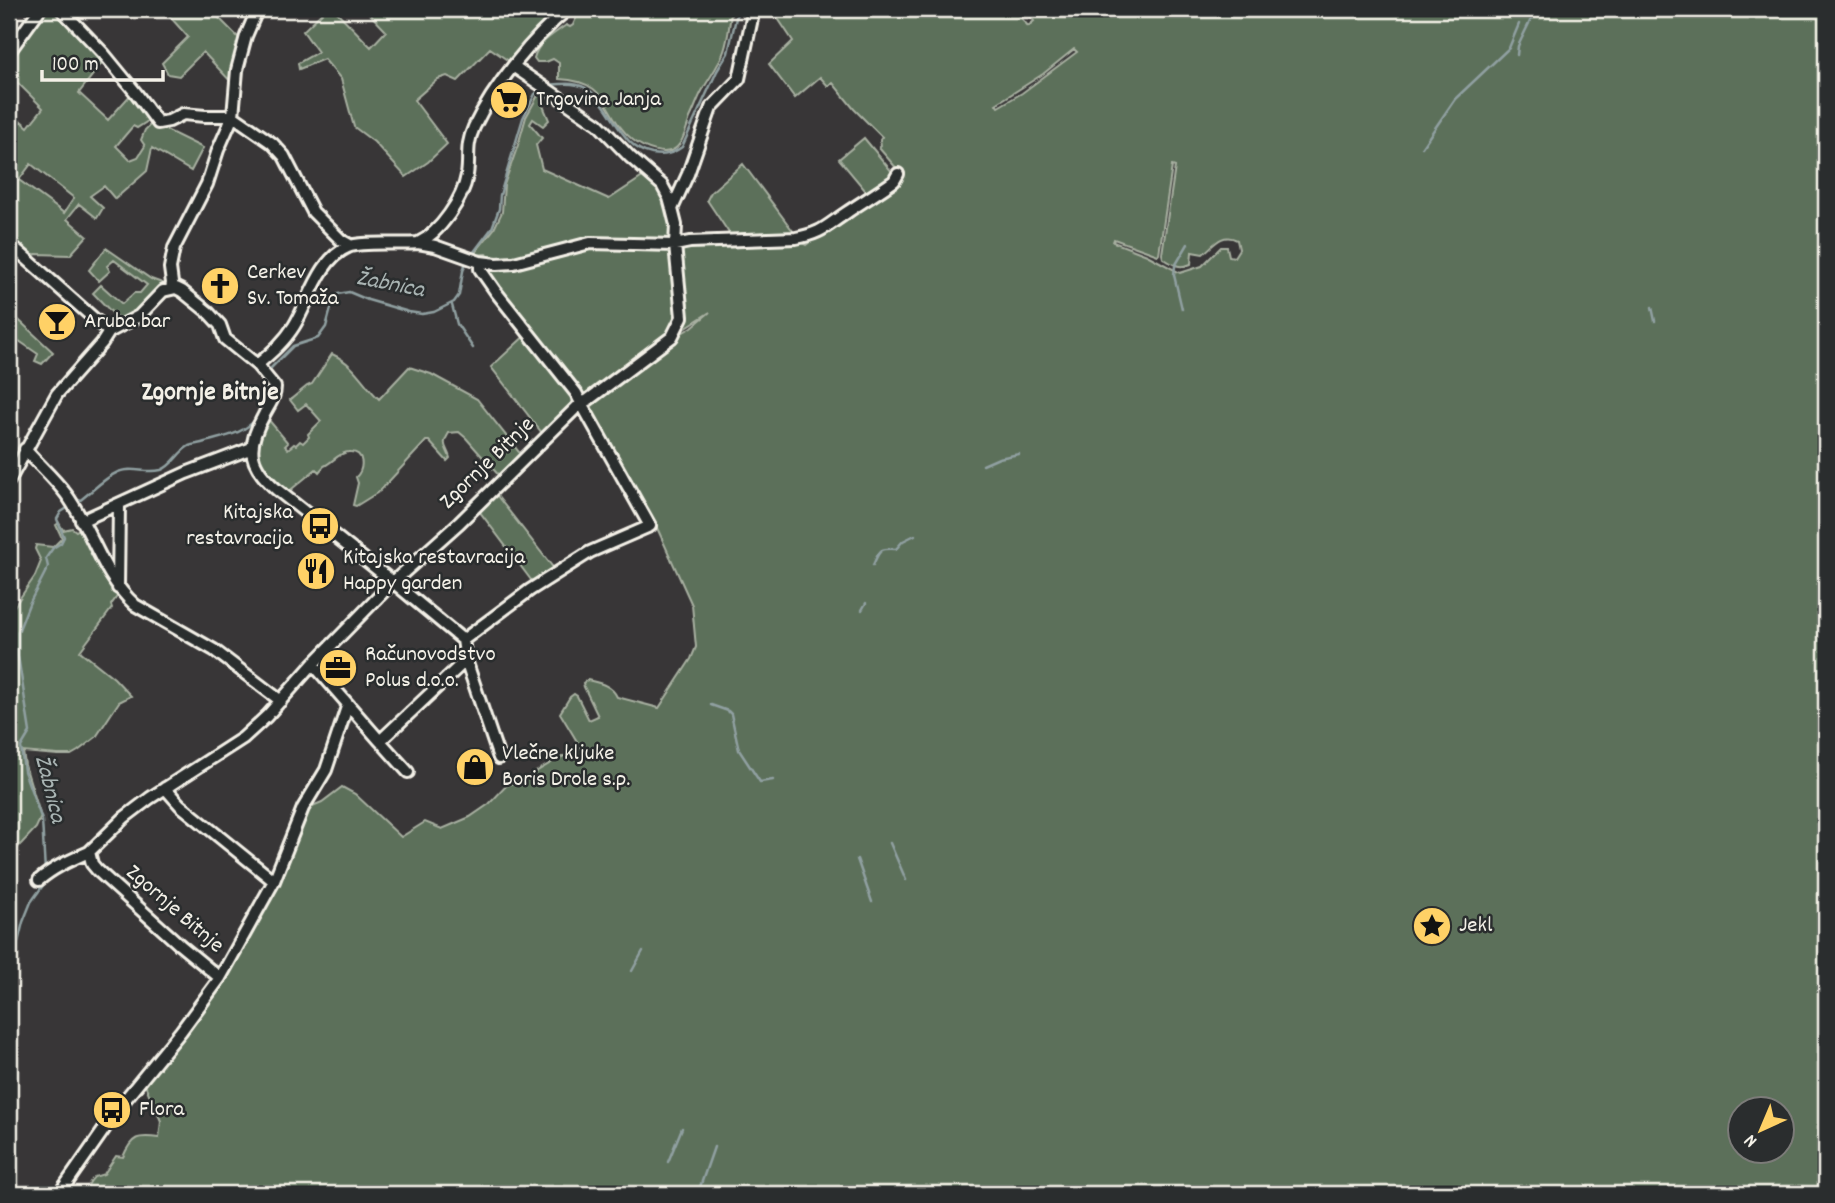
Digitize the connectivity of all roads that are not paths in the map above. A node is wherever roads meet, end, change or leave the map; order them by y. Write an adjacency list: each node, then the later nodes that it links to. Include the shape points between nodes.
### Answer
1 (40, 9): 6 (street)
2 (61, 9): 8 (street, via 104,54 158,123 183,114)
3 (255, 9): 8 (street, via 237,70)
4 (754, 9): 10 (street, Zgornje Bitnje, via 739,79 711,108)
5 (560, 11): 7 (street)
6 (9, 52)
7 (513, 66): 10 (street, Zgornje Bitnje, via 598,124 662,185); 12 (street, via 474,128 458,199 438,228)
8 (233, 116): 13 (street, via 284,156 313,212); 16 (street, via 207,184 174,248)
9 (898, 174): 14 (street, via 887,187 811,235)
10 (672, 209): 14 (street, Zgornje Bitnje)
11 (9, 243): 17 (street)
12 (418, 243): 13 (street); 15 (street)
13 (350, 245): 18 (street, via 331,260 293,328)
14 (675, 245): 15 (street, via 590,243 514,263); 19 (street, Zgornje Bitnje, via 682,317 672,337)
15 (477, 260): 19 (street)
16 (171, 289): 17 (street, via 163,290 133,320); 18 (street, via 182,291 208,312 225,339)
17 (109, 332): 21 (street, via 57,394)
18 (259, 367): 20 (street, via 275,393)
19 (581, 403): 25 (street, Zgornje Bitnje); 27 (street, via 650,526 590,552)
20 (252, 447): 23 (street); 25 (street, via 256,467 267,481)
21 (25, 449): 22 (street); 24 (street, via 66,494)
22 (9, 481)
23 (119, 504): 24 (street); 26 (street)
24 (81, 521): 26 (street)
25 (393, 582): 27 (street); 29 (street, Zgornje Bitnje)
26 (118, 587): 30 (street, via 135,606 214,650)
27 (463, 640): 28 (street)
28 (466, 660): 32 (street); 33 (street)
29 (313, 664): 30 (street, Zgornje Bitnje); 31 (street)
30 (281, 701): 35 (street, Zgornje Bitnje, via 243,738)
31 (348, 704): 32 (street); 38 (street, via 326,770 303,808)
32 (380, 741): 34 (street)
33 (499, 758)
34 (408, 772)
35 (165, 788): 36 (street, Zgornje Bitnje, via 125,817); 38 (street)
36 (89, 852): 37 (street); 39 (street, Zgornje Bitnje, via 97,870)
37 (39, 880)
38 (274, 881): 39 (street)
39 (220, 978): 40 (street, Zgornje Bitnje)
40 (59, 1194)

